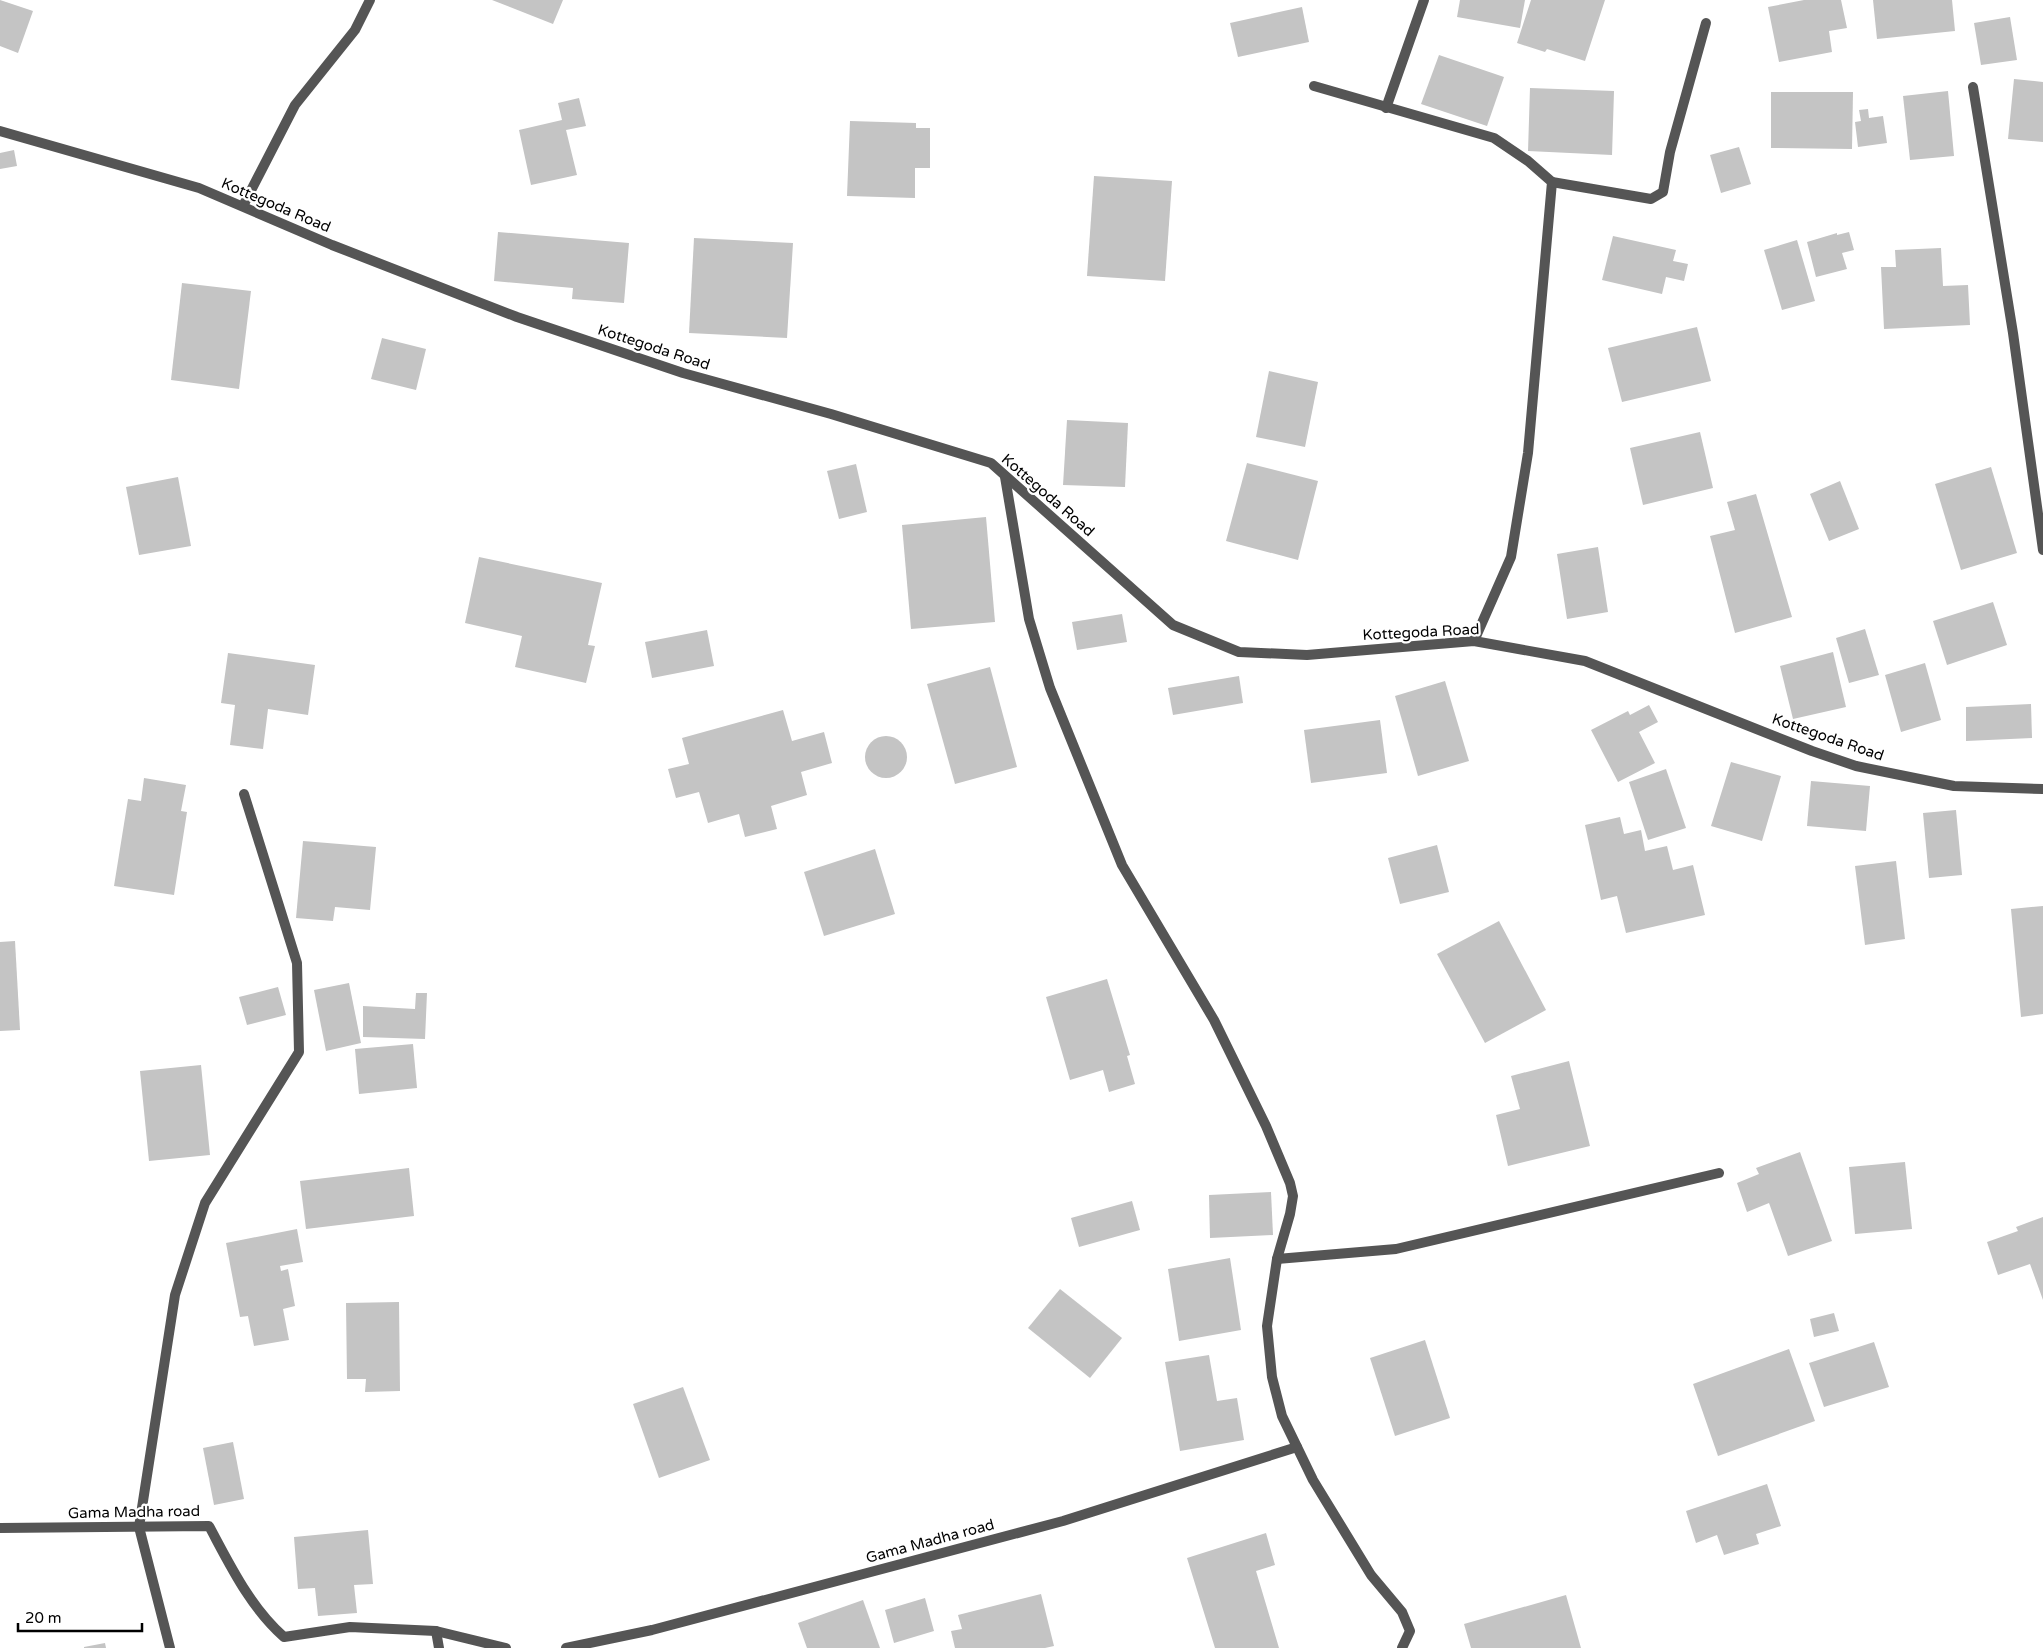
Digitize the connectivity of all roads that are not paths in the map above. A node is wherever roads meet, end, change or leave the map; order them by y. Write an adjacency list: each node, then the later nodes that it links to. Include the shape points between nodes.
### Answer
1 (370, 0): 9 (street, via 355,30 295,105)
2 (1424, 0): 6 (street)
3 (1706, 24): 8 (street, via 1670,152 1663,192 1651,199)
4 (1314, 86): 6 (street)
5 (1973, 87): 11 (street, via 2014,333)
6 (1386, 108): 8 (street, via 1494,138)
7 (0, 131): 9 (street, Kottegoda Road, via 199,188)
8 (1552, 182): 12 (street, via 1528,453 1513,548)
9 (243, 206): 10 (street, Kottegoda Road, via 332,245 517,317 683,373 991,463)
10 (1005, 477): 12 (street, Kottegoda Road, via 1173,624 1238,652 1307,655); 16 (street, via 1029,619 1050,688 1122,866 1214,1020 1266,1126 1290,1184 1290,1214)
11 (2043, 550)
12 (1474, 641): 13 (street, Kottegoda Road, via 1585,661 1856,766 1954,786)
13 (2043, 789)
14 (244, 794): 18 (street, via 297,963 299,1052 205,1203 175,1295)
15 (1719, 1173): 16 (street, via 1396,1249)
16 (1277, 1258): 17 (street, via 1267,1326 1272,1377 1282,1416)
17 (1297, 1448): 24 (street, Gama Madha road, via 1063,1520 652,1630); 25 (street, via 1371,1574 1402,1612 1410,1631)
18 (139, 1527): 19 (street, Gama Madha road); 20 (street, Gama Madha road, via 209,1526 255,1606 284,1637 350,1627); 21 (street)
19 (0, 1528)
20 (436, 1631): 22 (street); 23 (street, Gama Madha road)
21 (170, 1648)
22 (439, 1648)
23 (506, 1648)
24 (566, 1648)
25 (1402, 1648)

